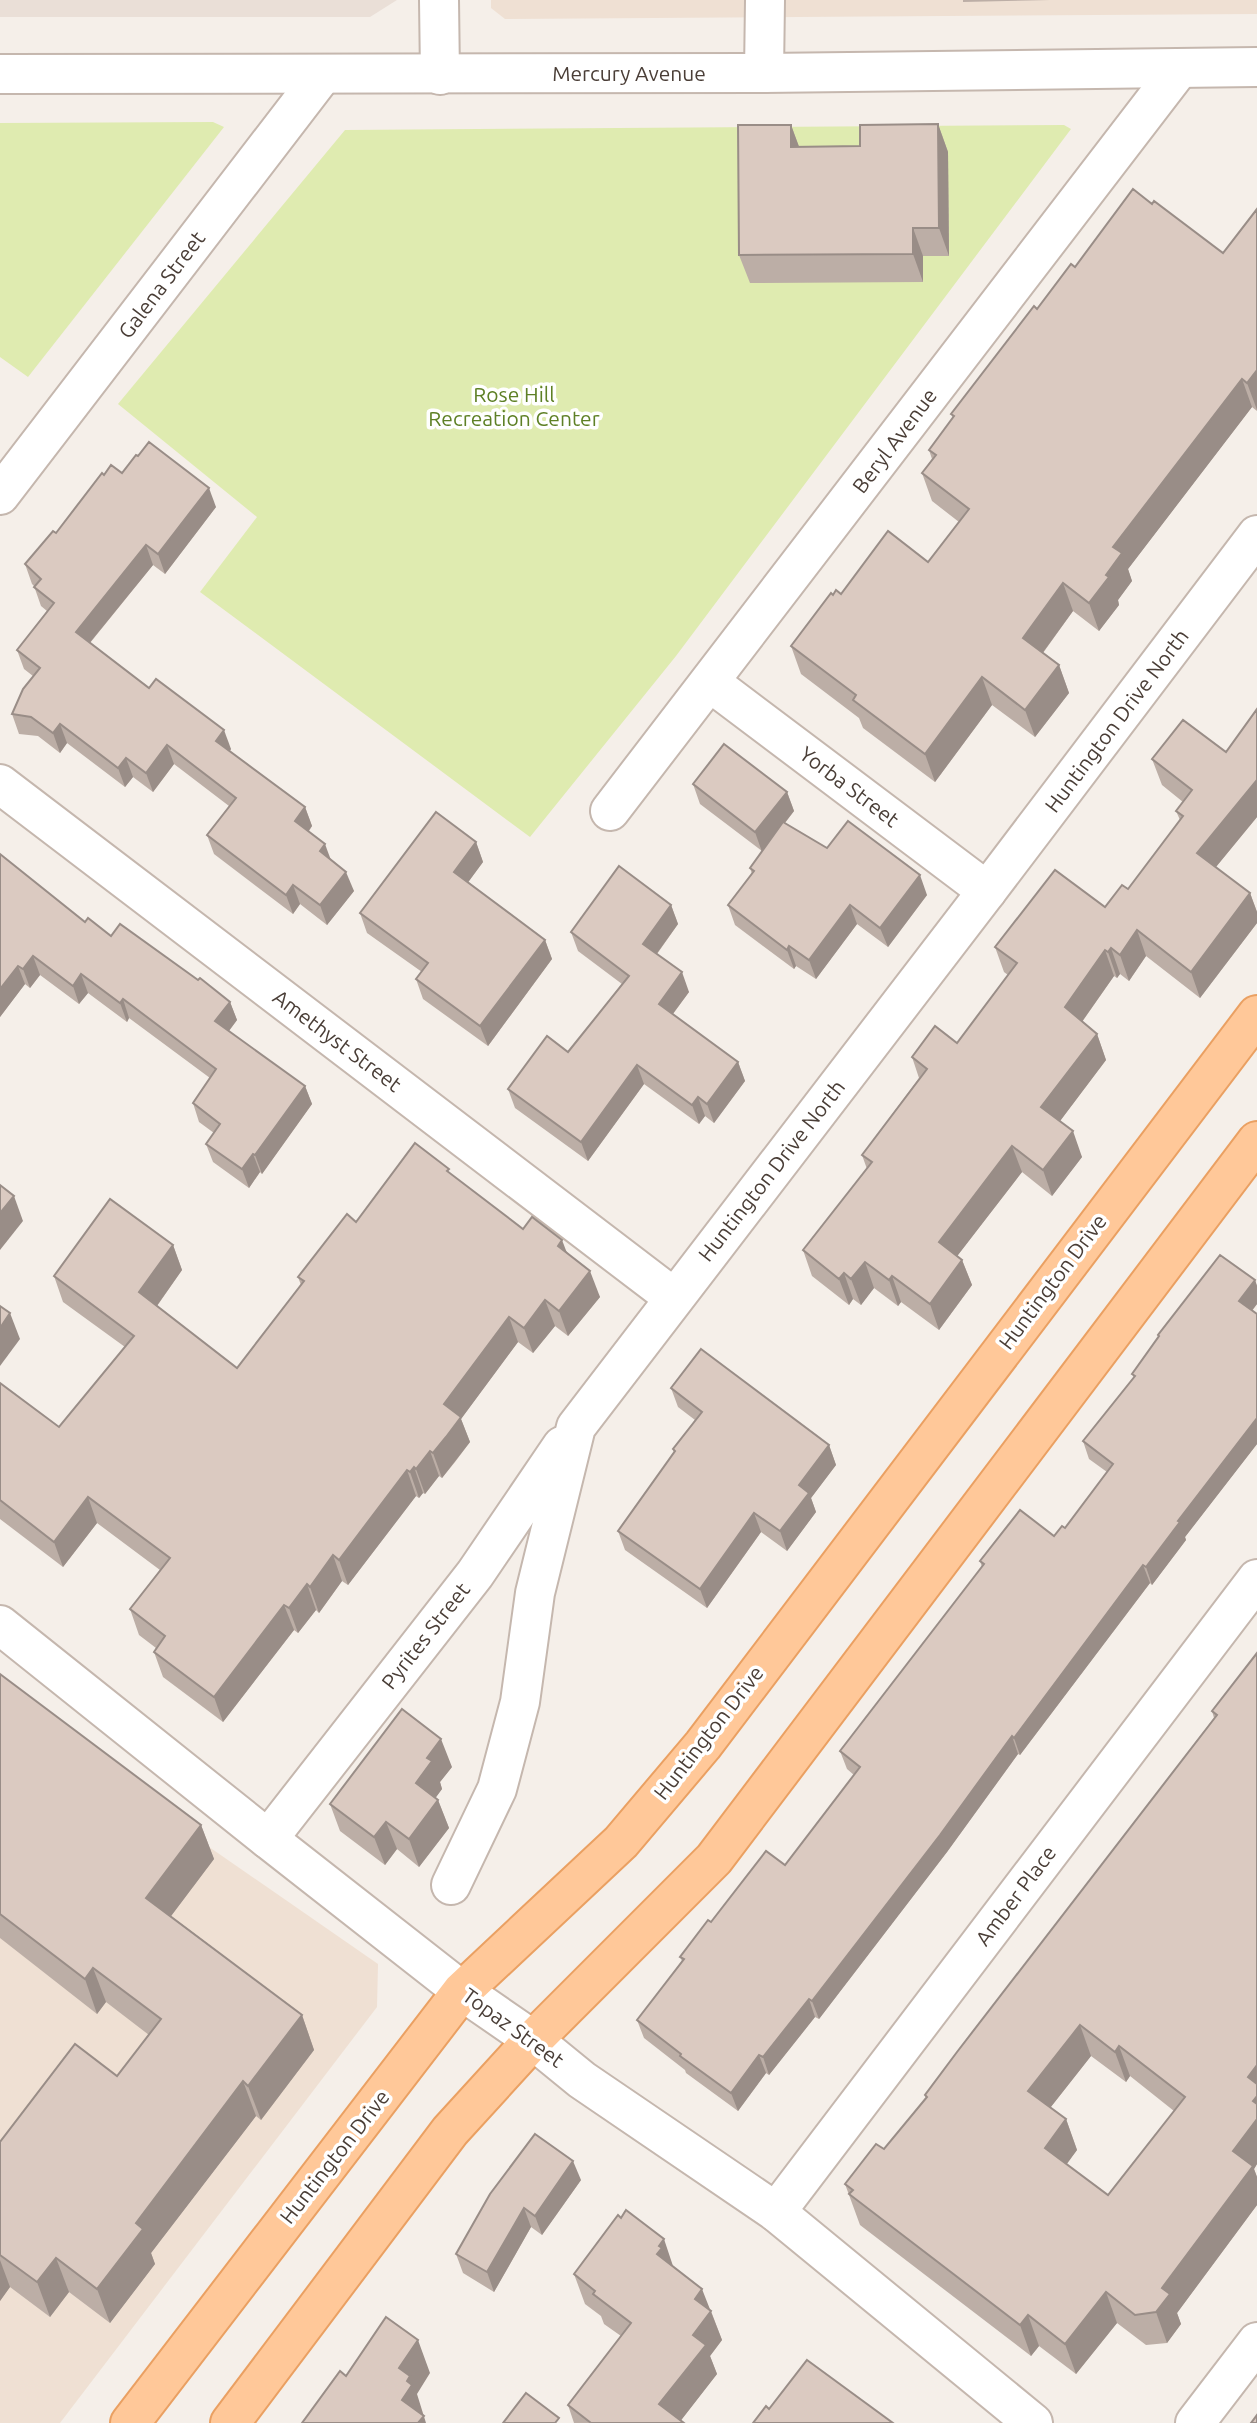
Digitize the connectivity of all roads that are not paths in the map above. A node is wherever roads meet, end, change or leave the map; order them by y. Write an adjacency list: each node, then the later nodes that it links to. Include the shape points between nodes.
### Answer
1 (439, 0): 8 (street)
2 (765, 0): 7 (street)
3 (1257, 67): 4 (street, Mercury Avenue)
4 (1179, 69): 7 (street, Mercury Avenue); 11 (street, Beryl Avenue)
5 (0, 74): 6 (street, Mercury Avenue)
6 (323, 74): 8 (street, Mercury Avenue); 9 (street, Galena Street)
7 (764, 74): 8 (street, Mercury Avenue)
8 (440, 75)
9 (0, 495)
10 (1257, 535): 14 (street, Huntington Drive North)
11 (711, 683): 13 (street, Beryl Avenue); 14 (street, Yorba Street)
12 (0, 784): 17 (street, Amethyst Street)
13 (610, 811)
14 (987, 891): 17 (street, Huntington Drive North)
15 (1257, 1016): 23 (main road, Huntington Drive, via 703,1745 621,1842)
16 (1257, 1141): 24 (main road, via 714,1859)
17 (673, 1297): 18 (street, Huntington Drive North)
18 (576, 1427): 21 (street, Pyrites Street, via 475,1574); 22 (street, Huntington Drive North, via 535,1593 520,1702 498,1789)
19 (1257, 1579): 25 (street, Amber Place)
20 (0, 1625): 21 (street, Topaz Street)
21 (268, 1839): 23 (street, Topaz Street)
22 (452, 1885)
23 (462, 1991): 24 (street, Topaz Street); 27 (main road, Huntington Drive)
24 (533, 2040): 25 (street, Topaz Street, via 582,2080); 28 (main road, via 450,2131)
25 (776, 2212): 29 (street, Topaz Street)
26 (1257, 2342): 30 (street)
27 (130, 2423)
28 (230, 2423)
29 (1033, 2423)
30 (1195, 2423)

